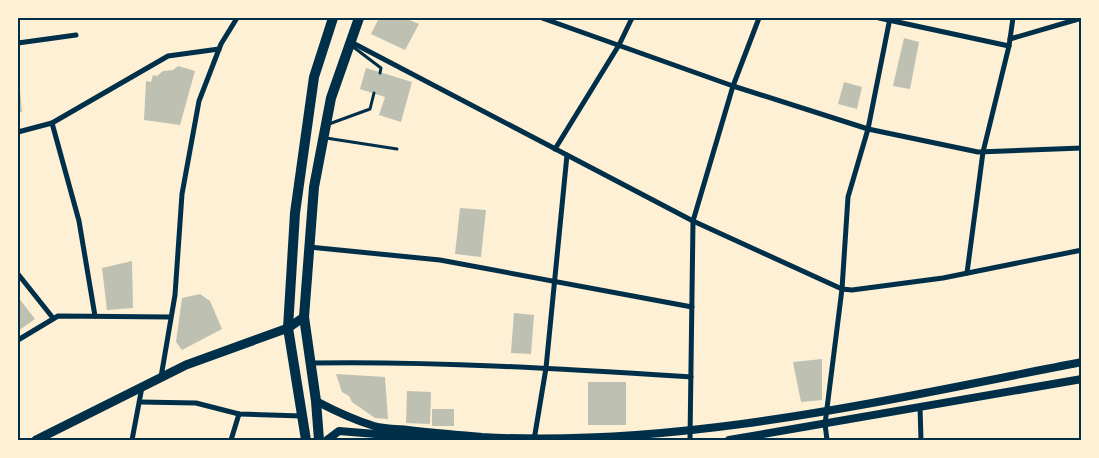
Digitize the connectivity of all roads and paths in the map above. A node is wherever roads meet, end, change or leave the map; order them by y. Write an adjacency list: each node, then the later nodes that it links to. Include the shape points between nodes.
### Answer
1 (237, 18): 17 (street)
2 (359, 18): 14 (highway)
3 (542, 18): 15 (street)
4 (632, 18): 15 (street)
5 (759, 18): 19 (street)
6 (879, 18): 9 (street)
7 (1013, 18): 12 (street)
8 (1082, 18): 12 (street)
9 (890, 19): 16 (street); 23 (street)
10 (331, 21): 43 (highway, via 314,77 295,213)
11 (76, 35): 13 (street)
12 (1010, 39): 16 (street)
13 (18, 43)
14 (350, 43): 18 (lane, via 381,68); 22 (highway, via 331,98); 28 (street)
15 (619, 45): 19 (street); 28 (street)
16 (1009, 46): 29 (street)
17 (219, 49): 21 (street, via 168,56); 40 (street, via 200,101 182,194 175,295)
18 (380, 73)
19 (733, 86): 23 (street); 31 (street)
20 (374, 93): 22 (lane, via 370,109)
21 (52, 123): 24 (street); 39 (street, via 79,221)
22 (326, 125): 25 (highway)
23 (868, 128): 29 (street); 37 (street, via 848,197)
24 (18, 132)
25 (323, 137): 27 (lane); 32 (highway, via 314,187)
26 (1082, 148): 29 (street)
27 (397, 149)
28 (555, 149): 30 (street)
29 (983, 152): 34 (street)
30 (567, 155): 31 (street); 36 (street)
31 (693, 221): 37 (street); 38 (street)
32 (309, 247): 36 (street, via 440,260); 41 (highway)
33 (1082, 250): 34 (street)
34 (966, 273): 37 (street)
35 (18, 274): 42 (street)
36 (554, 280): 38 (street); 47 (street)
37 (842, 289): 55 (street)
38 (692, 307): 48 (street)
39 (95, 316): 40 (street); 42 (street)
40 (170, 317): 49 (street)
41 (304, 317): 43 (main road); 46 (highway)
42 (53, 318): 44 (street)
43 (288, 328): 49 (main road, via 186,365); 57 (highway)
44 (18, 340)
45 (1082, 362): 55 (street)
46 (311, 363): 47 (street); 52 (highway)
47 (546, 368): 48 (street); 67 (street)
48 (691, 377): 59 (street)
49 (161, 378): 51 (main road)
50 (1082, 379): 54 (street)
51 (142, 387): 53 (street); 60 (main road)
52 (316, 401): 64 (highway); 67 (street, via 376,427)
53 (140, 402): 56 (street, via 196,403); 61 (street)
54 (920, 407): 58 (street); 71 (street)
55 (827, 411): 58 (street); 59 (street)
56 (239, 414): 57 (street); 62 (street)
57 (302, 416): 63 (highway)
58 (825, 424): 69 (street); 70 (street)
59 (690, 430): 67 (street, via 585,440); 68 (street)
60 (36, 440)
61 (132, 440)
62 (231, 440)
63 (306, 440)
64 (320, 440)
65 (326, 440): 66 (street, via 340,431)
66 (449, 440)
67 (534, 440)
68 (690, 440)
69 (728, 440)
70 (827, 440)
71 (921, 440)

